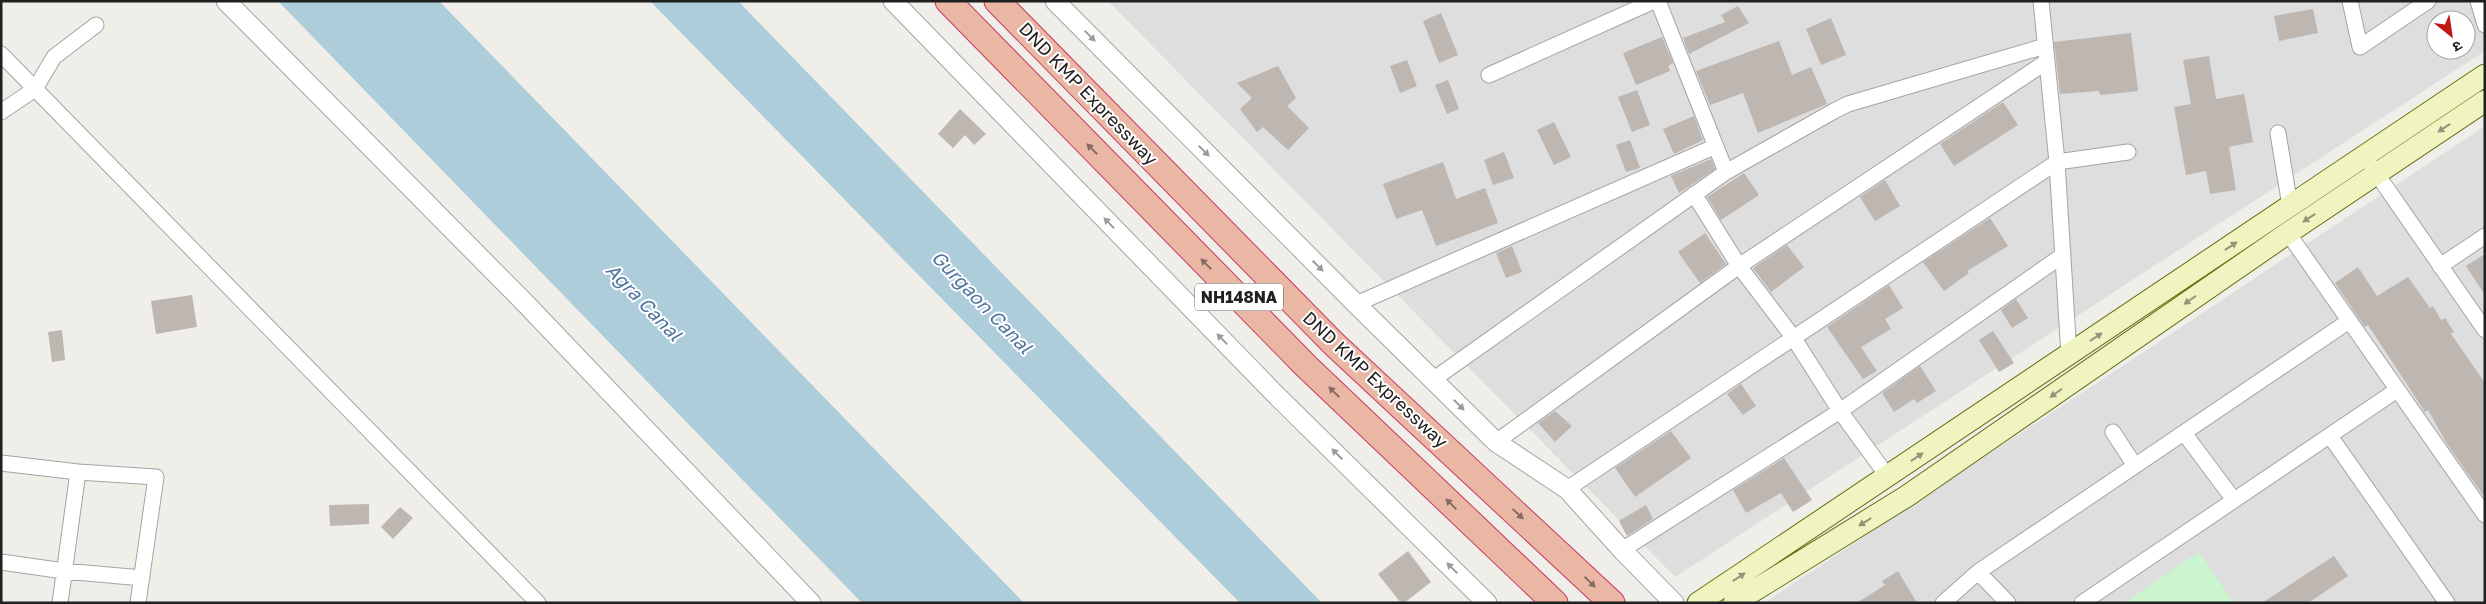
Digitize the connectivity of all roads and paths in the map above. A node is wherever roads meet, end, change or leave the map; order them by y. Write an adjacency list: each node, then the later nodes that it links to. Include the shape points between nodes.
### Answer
1 (226, 1): 63 (street, via 526,304)
2 (893, 1): 64 (street, one-way to 2, via 1273,392)
3 (948, 1): 65 (highway, DND KMP Expressway / NH148NA, one-way to 3, via 1306,366)
4 (997, 1): 66 (highway, DND KMP Expressway / NH148NA, one-way to 66, via 1334,344)
5 (1055, 1): 36 (street, one-way to 36)
6 (1654, 1): 17 (street)
7 (1658, 1): 23 (street)
8 (2041, 1): 14 (street)
9 (2350, 1): 11 (street, via 2360,47)
10 (2478, 1): 13 (street)
11 (2425, 2)
12 (96, 25): 19 (street, via 54,57)
13 (2485, 25)
14 (2045, 46): 16 (street); 27 (street, via 1848,104)
15 (1, 54): 19 (street)
16 (2046, 62): 26 (street); 34 (street)
17 (1490, 75)
18 (2485, 75): 25 (main road)
19 (36, 90): 21 (street); 62 (street)
20 (2485, 101): 28 (main road, one-way to 28)
21 (1, 112)
22 (2278, 133): 30 (street)
23 (1716, 146): 27 (street); 36 (street)
24 (2128, 152): 26 (street)
25 (2364, 156): 28 (street); 30 (main road)
26 (2057, 162): 33 (street); 39 (street)
27 (1726, 172): 29 (street)
28 (2377, 174): 31 (main road, one-way to 31); 35 (street)
29 (1694, 194): 34 (street); 41 (street)
30 (2290, 206): 40 (main road, one-way to 30)
31 (2288, 233): 37 (street); 69 (main road, one-way to 69, via 1907,496)
32 (2485, 236): 35 (street)
33 (2063, 255): 40 (street); 43 (street)
34 (1739, 266): 39 (street); 47 (street)
35 (2440, 266): 38 (street)
36 (1356, 304): 41 (street)
37 (2349, 321): 42 (street); 45 (street)
38 (2485, 330)
39 (1793, 337): 43 (street); 52 (street)
40 (2070, 355): 51 (main road, one-way to 40)
41 (1434, 379): 47 (street, one-way to 47)
42 (2397, 390): 46 (street); 54 (street)
43 (1840, 410): 51 (street); 55 (street)
44 (2113, 432): 49 (street)
45 (2184, 434): 49 (street); 53 (street)
46 (2330, 436): 53 (street); 73 (street)
47 (1496, 442): 52 (street)
48 (2, 465): 50 (street)
49 (2135, 466): 58 (street)
50 (78, 472): 57 (street); 59 (street, via 156,477)
51 (1888, 477): 68 (main road, one-way to 51)
52 (1567, 489): 55 (street)
53 (2234, 500): 72 (street)
54 (2485, 516)
55 (1622, 550): 67 (street)
56 (1, 562): 57 (street)
57 (64, 572): 59 (street); 60 (street)
58 (1978, 572): 70 (street); 71 (street)
59 (142, 578): 61 (street)
60 (60, 603)
61 (138, 603)
62 (538, 603)
63 (811, 603)
64 (1487, 603)
65 (1555, 603)
66 (1612, 603)
67 (1674, 603)
68 (1698, 603)
69 (1734, 603)
70 (1943, 603)
71 (2008, 603)
72 (2082, 603)
73 (2447, 603)

